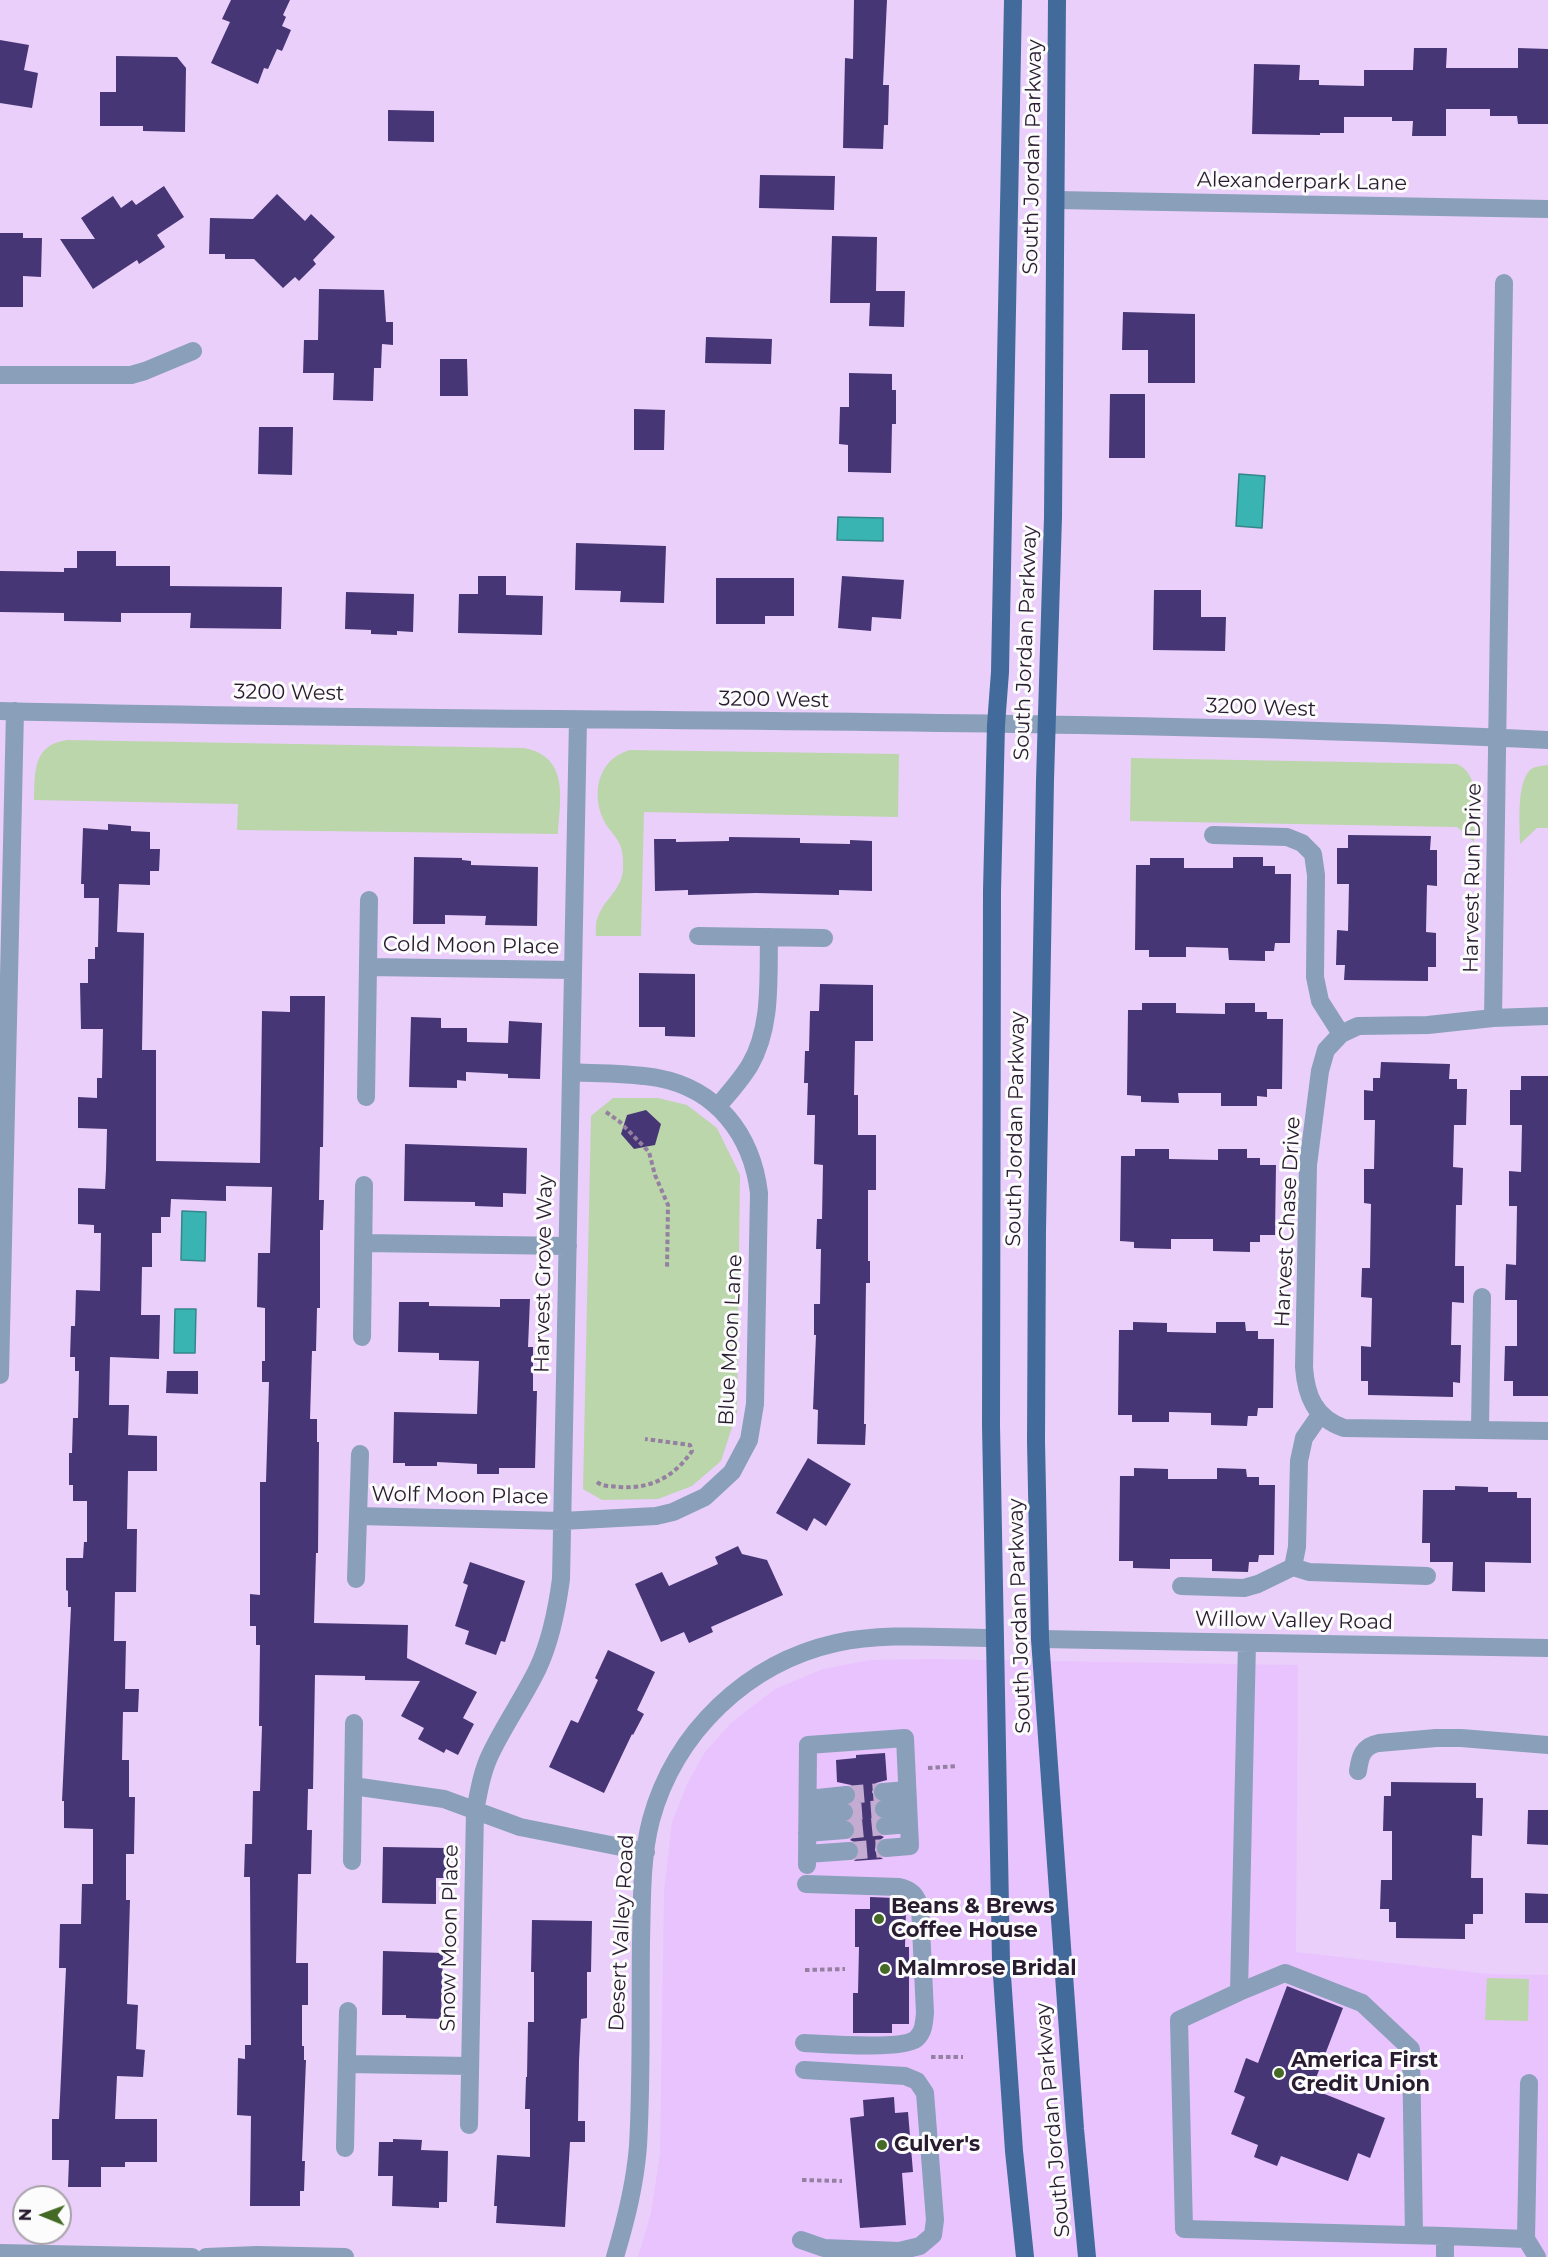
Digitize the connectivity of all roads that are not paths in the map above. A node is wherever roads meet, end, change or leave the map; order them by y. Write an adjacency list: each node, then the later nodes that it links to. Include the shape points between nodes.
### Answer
1 (1013, 0): 10 (main road, South Jordan Parkway)
2 (1057, 0): 3 (main road, South Jordan Parkway)
3 (1056, 200): 4 (street, Alexanderpark Lane); 11 (main road, South Jordan Parkway)
4 (1548, 209)
5 (1504, 283): 12 (street, Harvest Run Drive)
6 (193, 351): 7 (street, via 131,375)
7 (0, 375)
8 (7, 711): 9 (street, 3200 West); 32 (street)
9 (578, 720): 10 (street, 3200 West); 20 (street, Harvest Grove Way)
10 (996, 725): 11 (street, 3200 West); 43 (main road, South Jordan Parkway, via 990,1328)
11 (1047, 726): 12 (street, 3200 West); 44 (main road, South Jordan Parkway, via 1037,1231)
12 (1498, 738): 13 (street, 3200 West); 22 (street, Harvest Run Drive)
13 (1548, 740)
14 (1213, 835): 23 (street, via 1287,837 1302,843 1313,854 1317,875 1315,977 1320,1001)
15 (369, 900): 19 (street, Cold Moon Place)
16 (698, 936): 17 (street)
17 (769, 938): 18 (street); 26 (street, via 765,1028 750,1065)
18 (824, 938)
19 (368, 967): 20 (street, Cold Moon Place); 25 (street, Cold Moon Place)
20 (573, 970): 24 (street, Harvest Grove Way)
21 (1548, 1016): 22 (street)
22 (1493, 1018): 23 (street, via 1428,1025 1368,1025)
23 (1341, 1034): 33 (street, Harvest Chase Drive, via 1332,1041 1322,1060 1308,1165 1304,1367 1307,1390)
24 (571, 1072): 26 (street, Blue Moon Lane, via 658,1078 699,1093); 29 (street, Harvest Grove Way)
25 (366, 1097)
26 (718, 1106): 38 (street, Blue Moon Lane, via 747,1145 759,1192 755,1404 748,1440 732,1472 690,1505 656,1516)
27 (364, 1185): 28 (street)
28 (364, 1243): 29 (street); 31 (street)
29 (567, 1246): 38 (street, Harvest Grove Way)
30 (1482, 1297): 34 (street)
31 (362, 1337)
32 (0, 1375)
33 (1320, 1415): 34 (street, via 1344,1428); 39 (street, via 1304,1438 1299,1461)
34 (1480, 1430): 35 (street)
35 (1548, 1431)
36 (360, 1454): 37 (street, Wolf Moon Place)
37 (358, 1516): 38 (street, Wolf Moon Place); 41 (street, Wolf Moon Place)
38 (562, 1521): 52 (street, Harvest Grove Way, via 561,1579 550,1638 539,1666 491,1752)
39 (1293, 1567): 40 (street, via 1309,1572); 42 (street, via 1244,1588)
40 (1427, 1576)
41 (356, 1579)
42 (1181, 1586)
43 (994, 1638): 56 (street, Desert Valley Road, via 866,1638 835,1643 788,1659 752,1678 720,1704 670,1770 651,1820); 77 (main road, South Jordan Parkway, via 1001,1961)
44 (1040, 1639): 45 (street, Willow Valley Road); 78 (main road, South Jordan Parkway)
45 (1247, 1642): 46 (street, Willow Valley Road); 59 (street)
46 (1548, 1647)
47 (354, 1723): 50 (street)
48 (1548, 1745): 49 (street, via 1461,1738 1379,1743 1362,1753)
49 (1358, 1771)
50 (353, 1786): 52 (street, via 444,1799); 57 (street)
51 (908, 1807): 51 (street, via 884,1809); 53 (street, via 905,1738 808,1745); 54 (street, via 910,1846)
52 (475, 1811): 56 (street, via 520,1827); 63 (street, Snow Moon Place)
53 (808, 1816): 53 (street, via 845,1812); 55 (street, via 807,1859)
54 (886, 1848)
55 (849, 1851)
56 (646, 1852): 76 (street, Desert Valley Road, via 638,2145 632,2197)
57 (352, 1861)
58 (806, 1884): 61 (street, via 899,1887 916,1896 920,1907 925,2013 923,2030 915,2040 900,2045)
59 (1239, 1992): 68 (street, via 1285,1973 1362,2003 1411,2049); 68 (street, via 1179,2020 1184,2229)
60 (348, 2011): 62 (street)
61 (804, 2043)
62 (347, 2064): 63 (street); 67 (street)
63 (470, 2066): 66 (street, Snow Moon Place)
64 (804, 2070): 71 (street, via 905,2076 917,2081 925,2093 935,2220 933,2235 920,2246 899,2252 824,2248)
65 (1528, 2083): 70 (street)
66 (469, 2125)
67 (345, 2148)
68 (1414, 2235): 69 (street)
69 (1445, 2236): 70 (street); 79 (street)
70 (1526, 2239): 80 (street)
71 (801, 2240)
72 (0, 2253): 73 (street)
73 (192, 2257)
74 (206, 2257): 75 (street)
75 (345, 2257)
76 (615, 2257)
77 (1025, 2257)
78 (1087, 2257)
79 (1445, 2257)
80 (1537, 2257)

